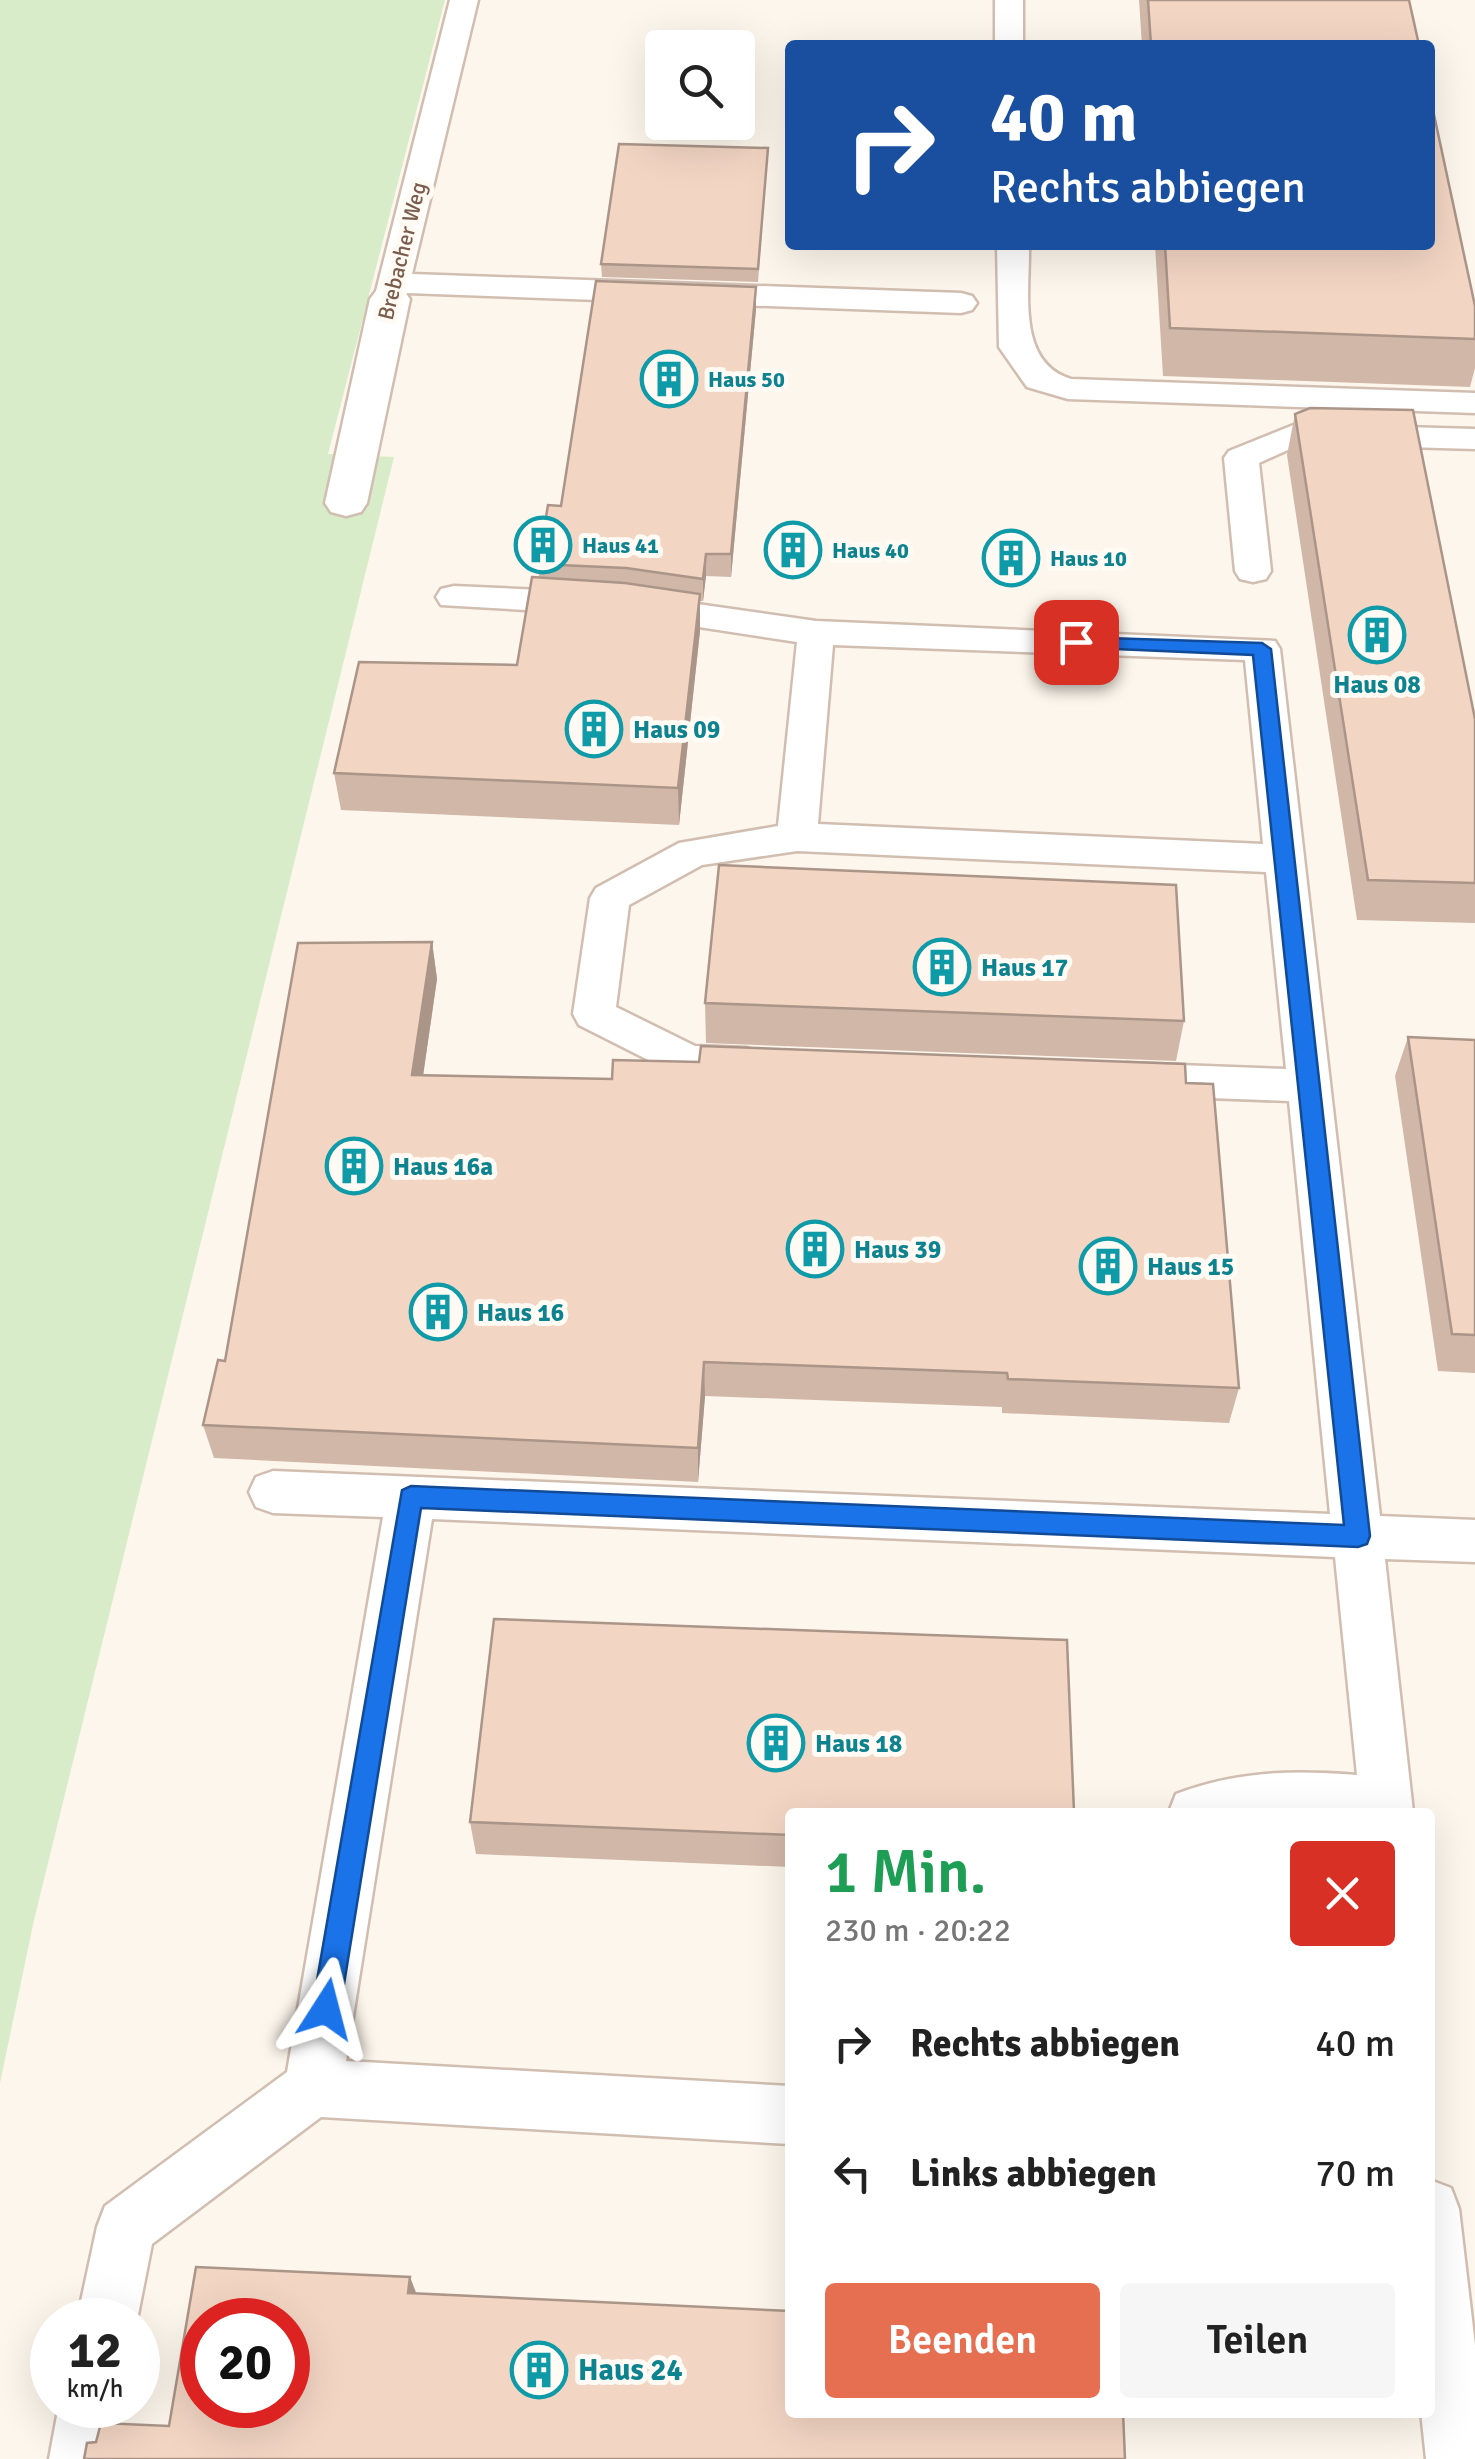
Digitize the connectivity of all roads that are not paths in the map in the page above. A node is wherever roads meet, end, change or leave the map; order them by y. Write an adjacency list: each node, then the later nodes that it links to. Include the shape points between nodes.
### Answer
1 (464, 0): 5 (lane, Brebacher Weg)
2 (1009, 0): 3 (lane)
3 (1010, 40)
4 (1013, 250): 7 (lane, via 1015,347 1039,380 1068,389)
5 (392, 291): 6 (lane); 9 (street, Brebacher Weg)
6 (961, 303)
7 (1475, 404)
8 (1475, 439): 10 (lane, via 1296,434 1242,458)
9 (346, 503)
10 (1253, 572)
11 (454, 596): 12 (lane, via 628,605)
12 (816, 633): 13 (lane); 14 (lane, via 1262,649)
13 (797, 837): 14 (lane); 15 (lane, via 694,853 610,898 594,1014 689,1062)
14 (1284, 859): 17 (lane)
15 (786, 1066)
16 (1096, 1078): 17 (lane)
17 (1309, 1086): 20 (lane)
18 (274, 1492): 19 (lane)
19 (411, 1497): 20 (lane); 24 (lane)
20 (1358, 1536): 21 (lane); 22 (lane)
21 (1475, 1541)
22 (1386, 1807): 23 (lane, via 1260,1795)
23 (1205, 1808)
24 (313, 2088): 25 (lane); 27 (lane, via 126,2227)
25 (785, 2115)
26 (1435, 2255): 30 (lane)
27 (111, 2298)
28 (86, 2428): 29 (lane)
29 (80, 2459)
30 (1457, 2459)

